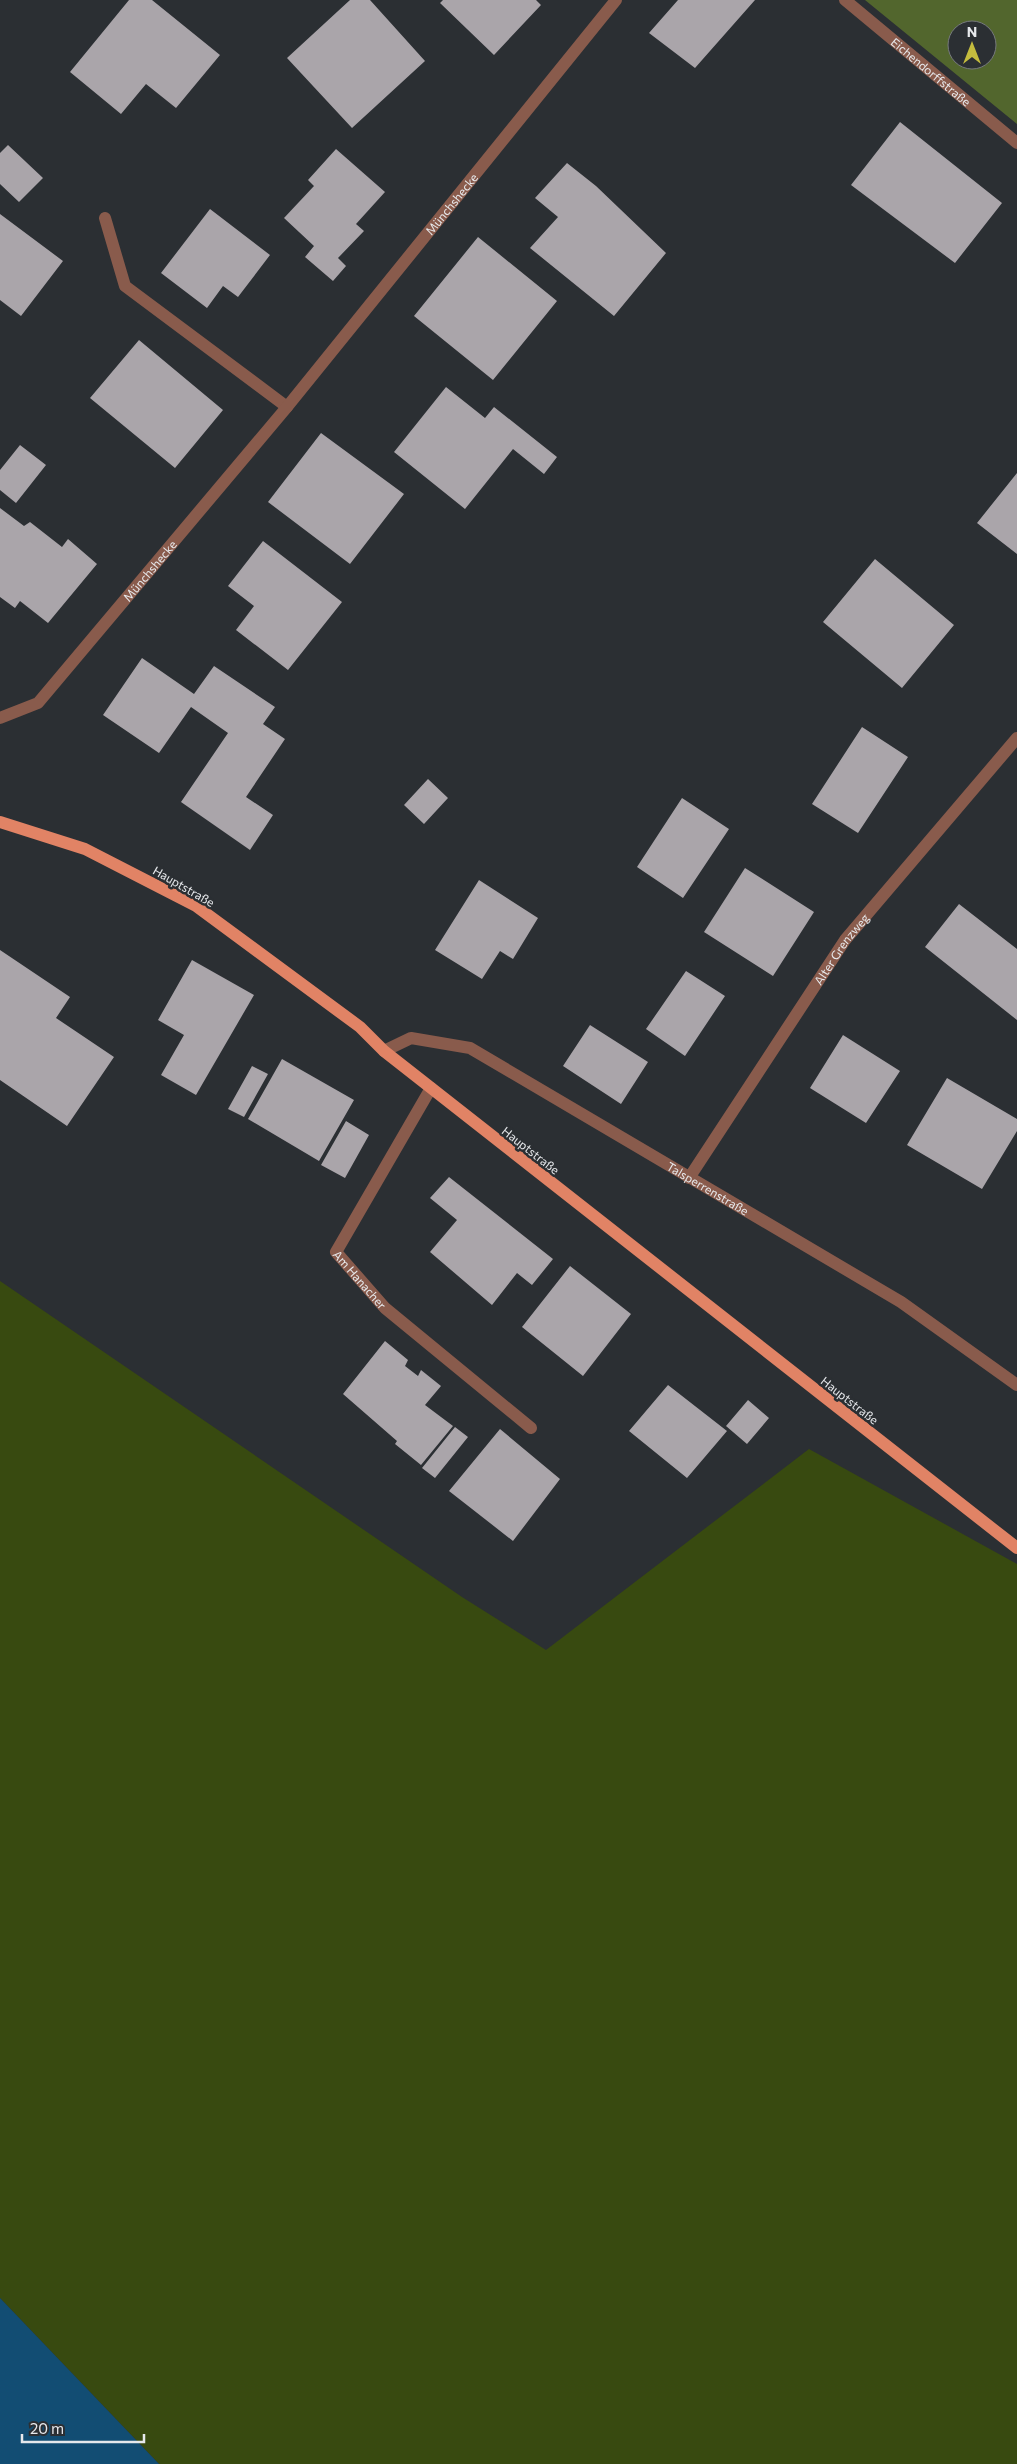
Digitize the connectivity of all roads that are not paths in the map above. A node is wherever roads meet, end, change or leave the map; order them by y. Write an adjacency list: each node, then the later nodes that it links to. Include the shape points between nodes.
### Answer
1 (616, 0): 5 (street, Münchshecke)
2 (845, 0): 3 (street, Eichendorffstraße)
3 (1017, 144)
4 (105, 218): 5 (street, via 125,286)
5 (287, 407): 6 (street, Münchshecke, via 38,702)
6 (0, 718)
7 (1017, 738): 11 (street, Alter Grenzweg, via 845,940)
8 (0, 822): 9 (main road, Hauptstraße, via 85,849 196,906 360,1026)
9 (384, 1051): 10 (main road, Hauptstraße); 11 (street, Talsperrenstraße, via 411,1038 470,1048)
10 (431, 1088): 13 (street, Am Hanacher, via 336,1252 385,1308); 14 (main road, Hauptstraße)
11 (689, 1178): 12 (street, Talsperrenstraße, via 901,1302)
12 (1017, 1385)
13 (531, 1428)
14 (1017, 1548)

